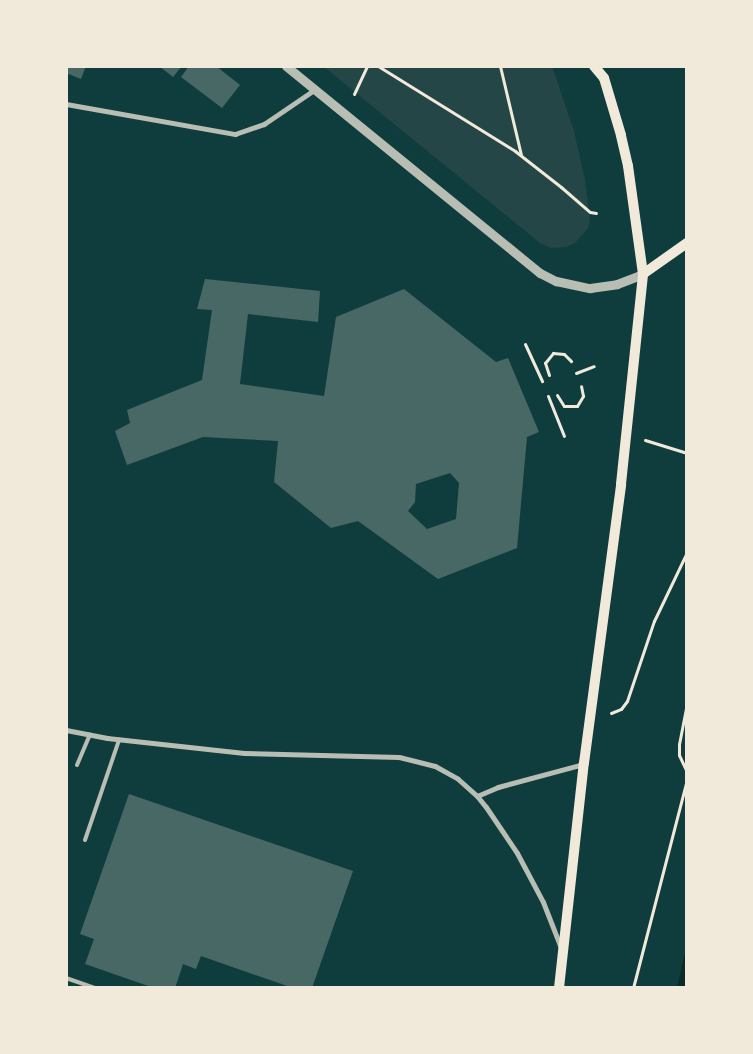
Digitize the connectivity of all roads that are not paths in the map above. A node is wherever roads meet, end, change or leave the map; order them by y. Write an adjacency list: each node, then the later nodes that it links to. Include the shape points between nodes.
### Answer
1 (286, 66): 5 (street)
2 (594, 66): 4 (main road)
3 (605, 66): 4 (main road)
4 (604, 78): 8 (main road, via 628,166)
5 (314, 90): 6 (street, via 264,124 235,134); 8 (street, via 540,273 556,281 590,288 617,284)
6 (66, 104)
7 (687, 243): 8 (main road)
8 (643, 274): 12 (main road, via 621,484)
9 (66, 730): 10 (street)
10 (90, 735): 11 (street); 13 (lane)
11 (119, 740): 14 (street, via 244,753 399,757 435,766 458,779); 15 (lane)
12 (584, 763): 14 (street); 16 (main road)
13 (77, 765)
14 (477, 796): 16 (street, via 517,853)
15 (85, 840)
16 (563, 953): 19 (main road)
17 (66, 978): 18 (lane)
18 (95, 988)
19 (559, 988)

